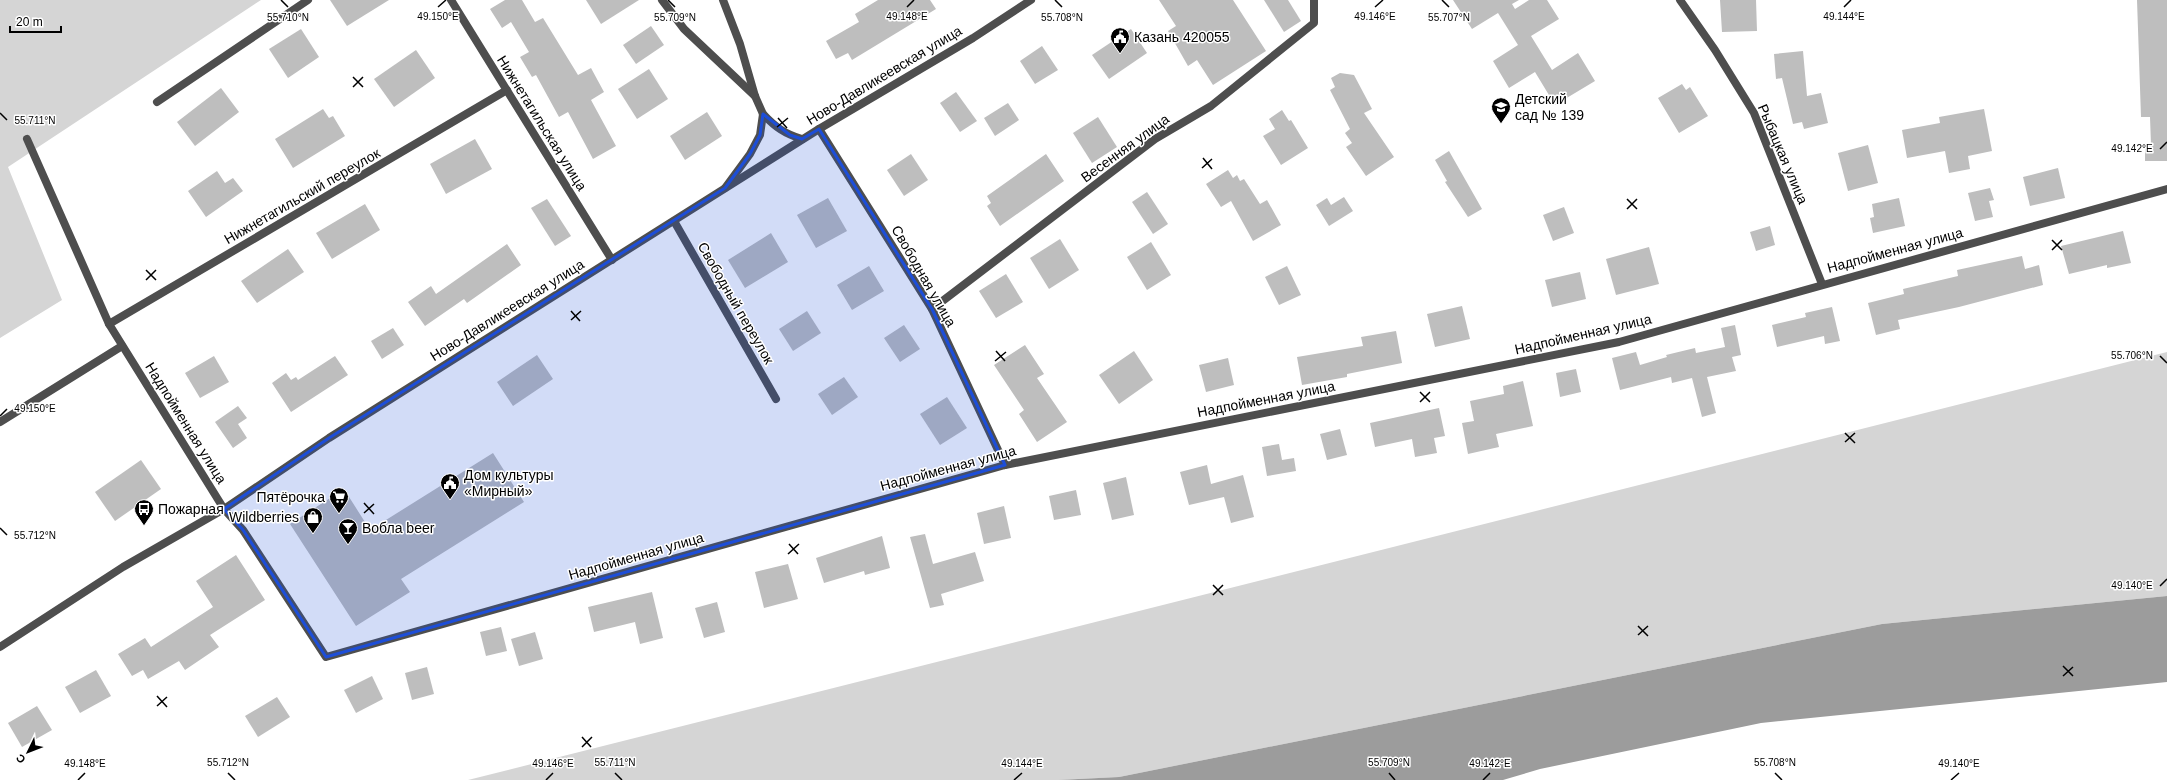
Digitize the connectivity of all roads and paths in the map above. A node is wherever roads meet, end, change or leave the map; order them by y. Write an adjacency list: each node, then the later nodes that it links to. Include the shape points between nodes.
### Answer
1 (308, 0): 10 (street)
2 (451, 0): 8 (street, Нижнетагильская улица)
3 (662, 0): 9 (street, via 684,29)
4 (724, 0): 9 (street)
5 (1031, 0): 12 (street, Ново-Давликеевская улица, via 973,38)
6 (1314, 0): 20 (street, Весенняя улица, via 1314,23 1211,106 1155,139)
7 (1680, 0): 19 (street, Рыбацкая улица, via 1715,50 1754,114)
8 (507, 90): 18 (street, Нижнетагильская улица); 21 (street, Нижнетагильский переулок)
9 (756, 96): 11 (street)
10 (157, 102)
11 (763, 114): 14 (street, via 777,128); 15 (street, via 760,135 750,154)
12 (819, 129): 14 (street, Ново-Давликеевская улица); 20 (street, Свободная улица)
13 (27, 139): 21 (street, Надпойменная улица)
14 (802, 139): 15 (street, Ново-Давликеевская улица)
15 (725, 188): 17 (street, Ново-Давликеевская улица)
16 (2167, 189): 19 (street, Надпойменная улица)
17 (674, 220): 18 (street, Ново-Давликеевская улица); 23 (street, Свободный переулок)
18 (612, 260): 26 (street, Ново-Давликеевская улица, via 329,438)
19 (1822, 284): 25 (street, Надпойменная улица, via 1619,342)
20 (932, 309): 25 (street, Свободная улица)
21 (109, 324): 22 (street, Надпойменная улица)
22 (122, 346): 24 (street); 26 (street, Надпойменная улица)
23 (776, 399)
24 (0, 422)
25 (1005, 465): 26 (street, Надпойменная улица, via 326,657 243,530)
26 (224, 509): 27 (street, Ново-Давликеевская улица, via 123,567)
27 (0, 647)

